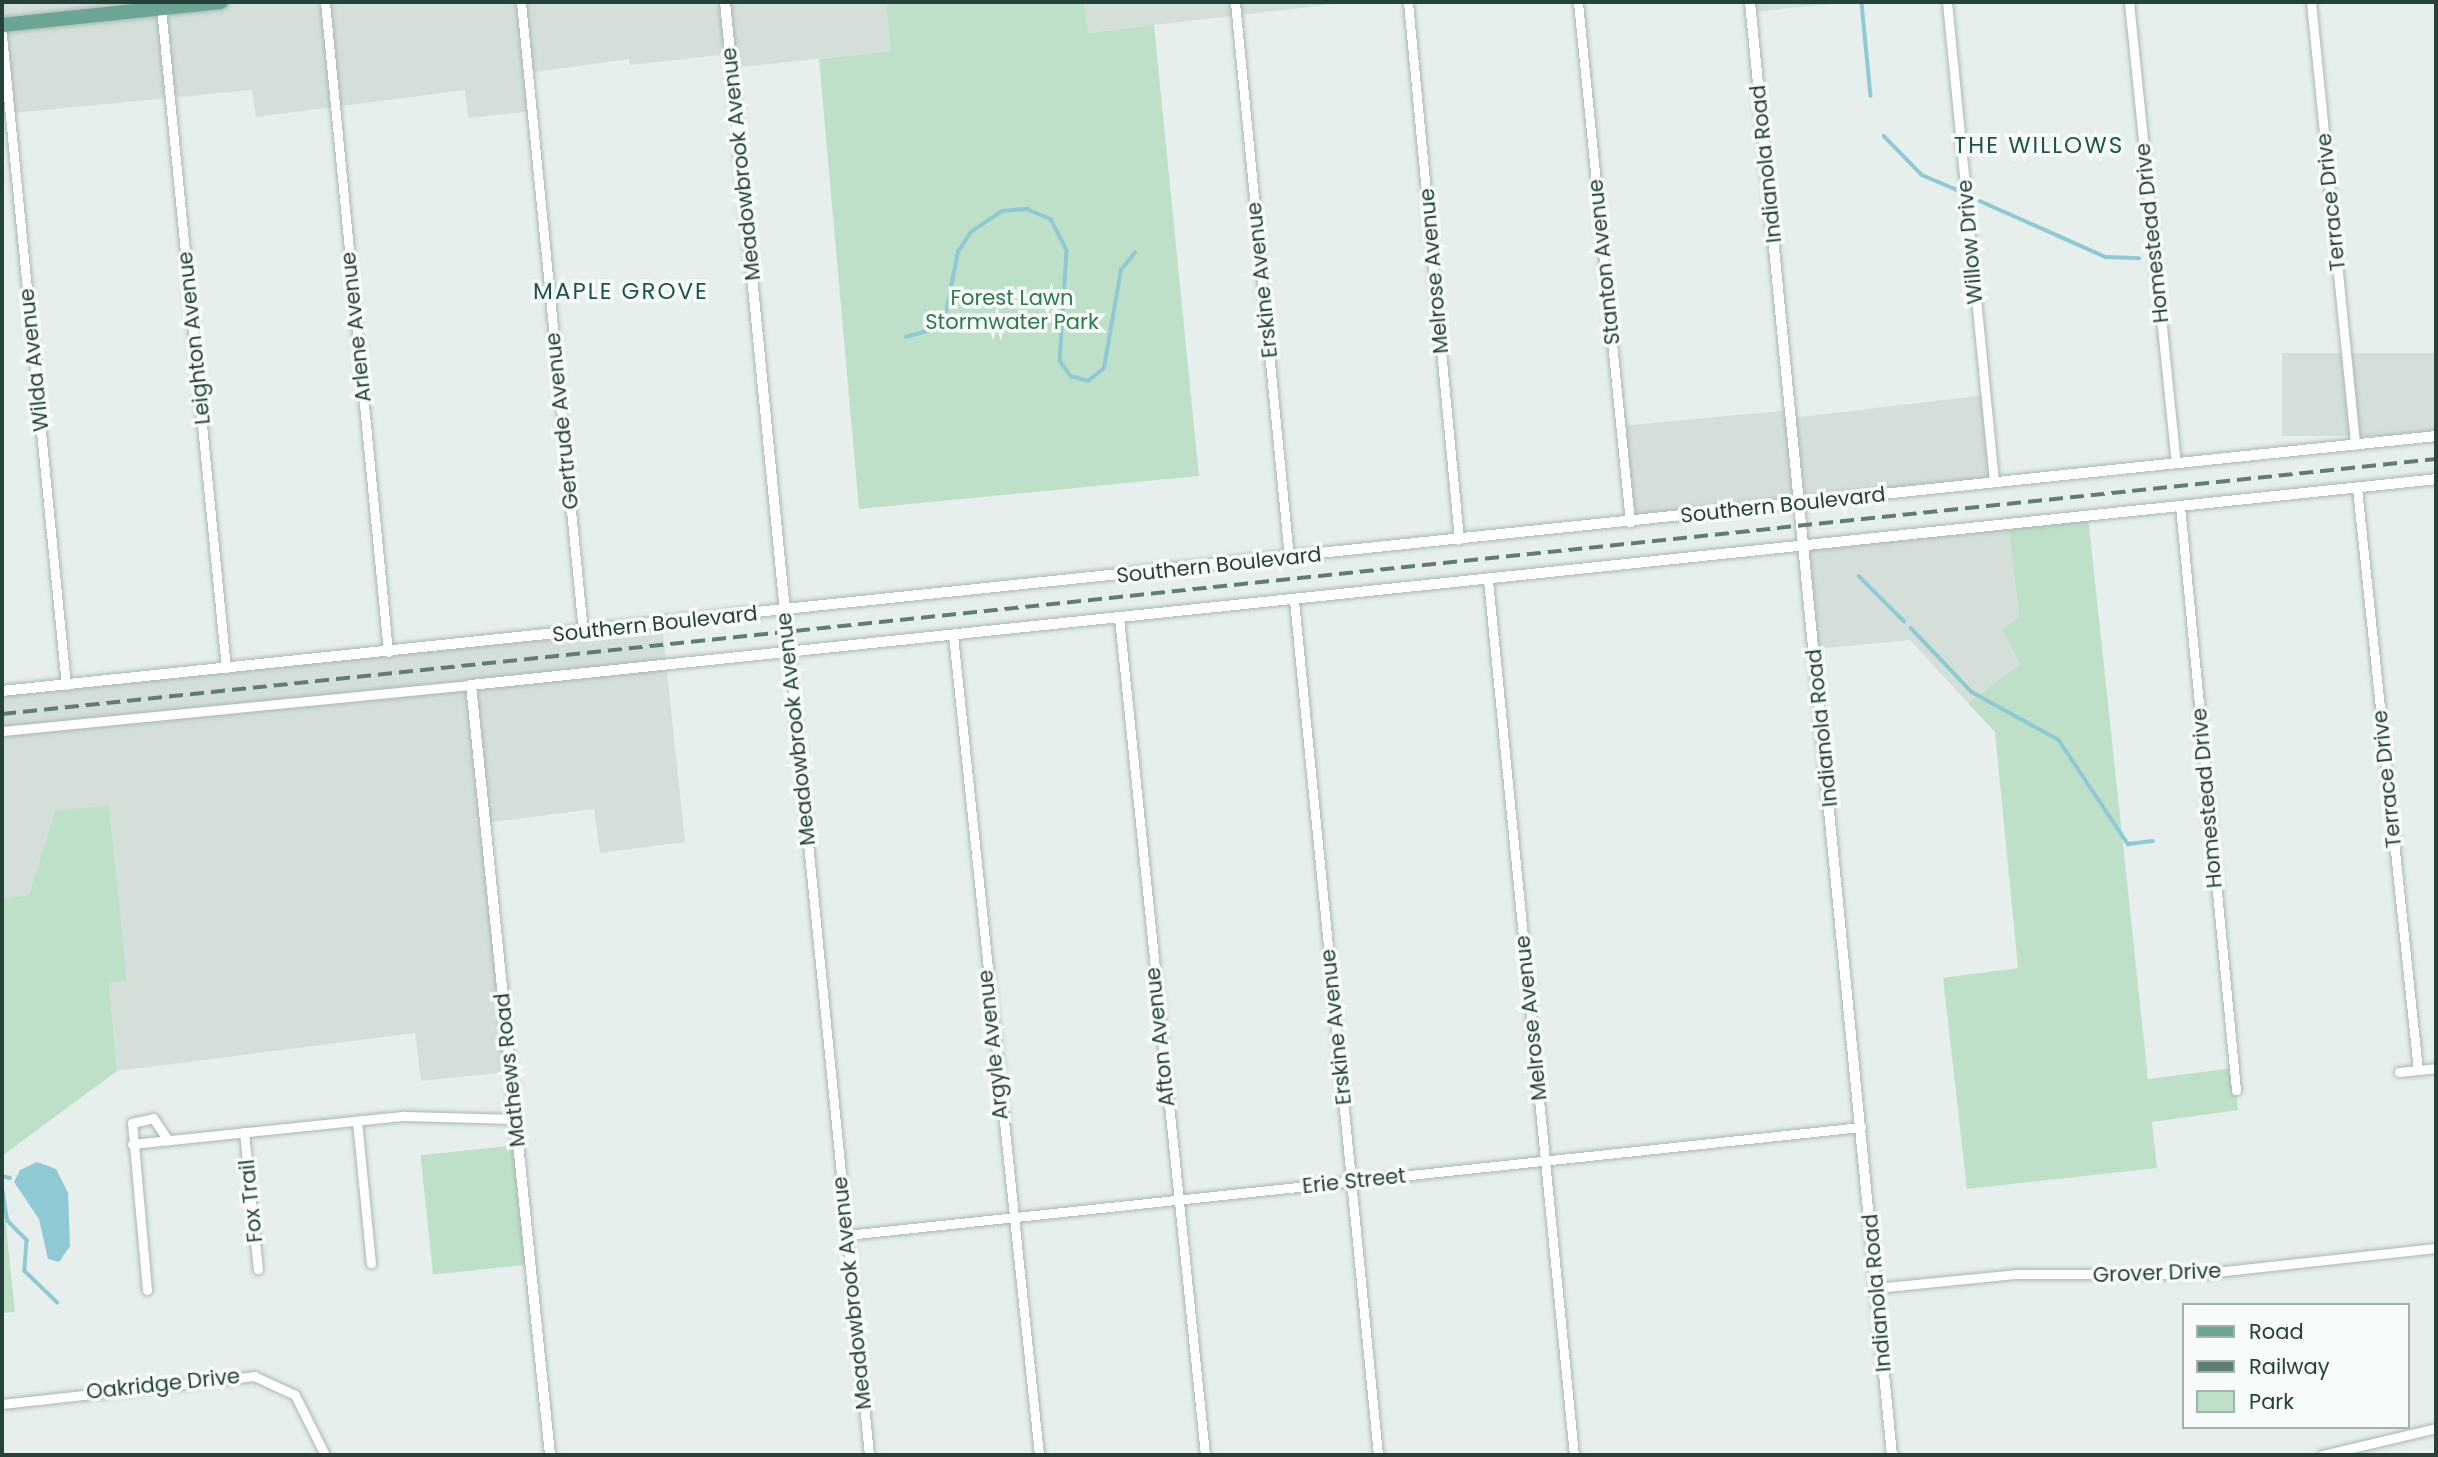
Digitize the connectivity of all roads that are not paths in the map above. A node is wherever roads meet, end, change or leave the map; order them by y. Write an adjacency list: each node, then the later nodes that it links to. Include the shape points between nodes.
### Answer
1 (221, 2): 12 (main road)
2 (324, 2): 33 (street, Arlene Avenue)
3 (521, 2): 31 (street, Gertrude Avenue)
4 (725, 2): 29 (street, Meadowbrook Avenue)
5 (1235, 2): 26 (street, Erskine Avenue)
6 (1408, 2): 24 (street, Melrose Avenue)
7 (1578, 2): 23 (street, Stanton Avenue)
8 (1750, 2): 21 (street, Indianola Road)
9 (1947, 2): 19 (street, Willow Drive)
10 (2129, 2): 17 (street, Homestead Drive)
11 (2311, 2): 16 (street, Terrace Drive)
12 (161, 8): 13 (main road); 35 (street, Leighton Avenue)
13 (2, 25)
14 (2, 35): 36 (street, Wilda Avenue)
15 (2436, 436): 16 (street, Southern Boulevard)
16 (2355, 444): 17 (street, Southern Boulevard)
17 (2176, 463): 19 (street, Southern Boulevard)
18 (2436, 480): 20 (street, Southern Boulevard)
19 (1994, 482): 21 (street, Southern Boulevard)
20 (2357, 488): 22 (street, Southern Boulevard); 41 (street, Terrace Drive)
21 (1800, 504): 23 (street, Southern Boulevard); 25 (street, Indianola Road)
22 (2179, 506): 25 (street, Southern Boulevard); 43 (street, Homestead Drive)
23 (1630, 522): 24 (street, Southern Boulevard)
24 (1459, 540): 26 (street, Southern Boulevard)
25 (1804, 544): 27 (street, Southern Boulevard); 46 (street, Indianola Road)
26 (1289, 558): 29 (street, Southern Boulevard)
27 (1488, 580): 28 (street, Southern Boulevard); 50 (street, Melrose Avenue)
28 (1294, 600): 30 (street, Southern Boulevard); 51 (street, Erskine Avenue)
29 (785, 611): 31 (street, Southern Boulevard); 34 (street, Meadowbrook Avenue)
30 (1119, 618): 32 (street, Southern Boulevard); 52 (street, Afton Avenue)
31 (583, 632): 33 (street, Southern Boulevard)
32 (953, 635): 34 (street, Southern Boulevard); 53 (street, Argyle Avenue)
33 (388, 652): 35 (street, Southern Boulevard)
34 (789, 652): 37 (street, Southern Boulevard); 54 (street, Meadowbrook Avenue)
35 (226, 668): 36 (street, Southern Boulevard)
36 (66, 685): 38 (street, Southern Boulevard)
37 (471, 685): 39 (street, Southern Boulevard); 44 (street, Mathews Road)
38 (2, 691)
39 (2, 731)
40 (2436, 1068): 41 (street)
41 (2418, 1070): 42 (street)
42 (2399, 1072)
43 (2235, 1090)
44 (516, 1119): 45 (street); 63 (street, Mathews Road)
45 (357, 1121): 47 (street); 56 (street)
46 (1861, 1127): 50 (street, Erie Street); 58 (street, Indianola Road)
47 (244, 1132): 48 (street); 57 (street, Fox Trail)
48 (168, 1140): 49 (street); 49 (street, via 145,1115 132,1123)
49 (132, 1144): 59 (street)
50 (1545, 1161): 51 (street, Erie Street); 68 (street, Melrose Avenue)
51 (1351, 1181): 52 (street, Erie Street); 67 (street, Erskine Avenue)
52 (1177, 1200): 53 (street, Erie Street); 66 (street, Afton Avenue)
53 (1011, 1218): 54 (street, Erie Street); 65 (street, Argyle Avenue)
54 (847, 1235): 64 (street, Meadowbrook Avenue)
55 (2436, 1248): 58 (street, Grover Drive, via 2197,1274 2017,1274)
56 (371, 1263)
57 (258, 1269)
58 (1877, 1288): 69 (street, Indianola Road)
59 (147, 1290)
60 (2, 1404): 62 (street, Oakridge Drive, via 254,1376 295,1395)
61 (2436, 1428): 70 (street)
62 (325, 1455)
63 (550, 1455)
64 (869, 1455)
65 (1039, 1455)
66 (1205, 1455)
67 (1378, 1455)
68 (1574, 1455)
69 (1892, 1455)
70 (2322, 1455)

